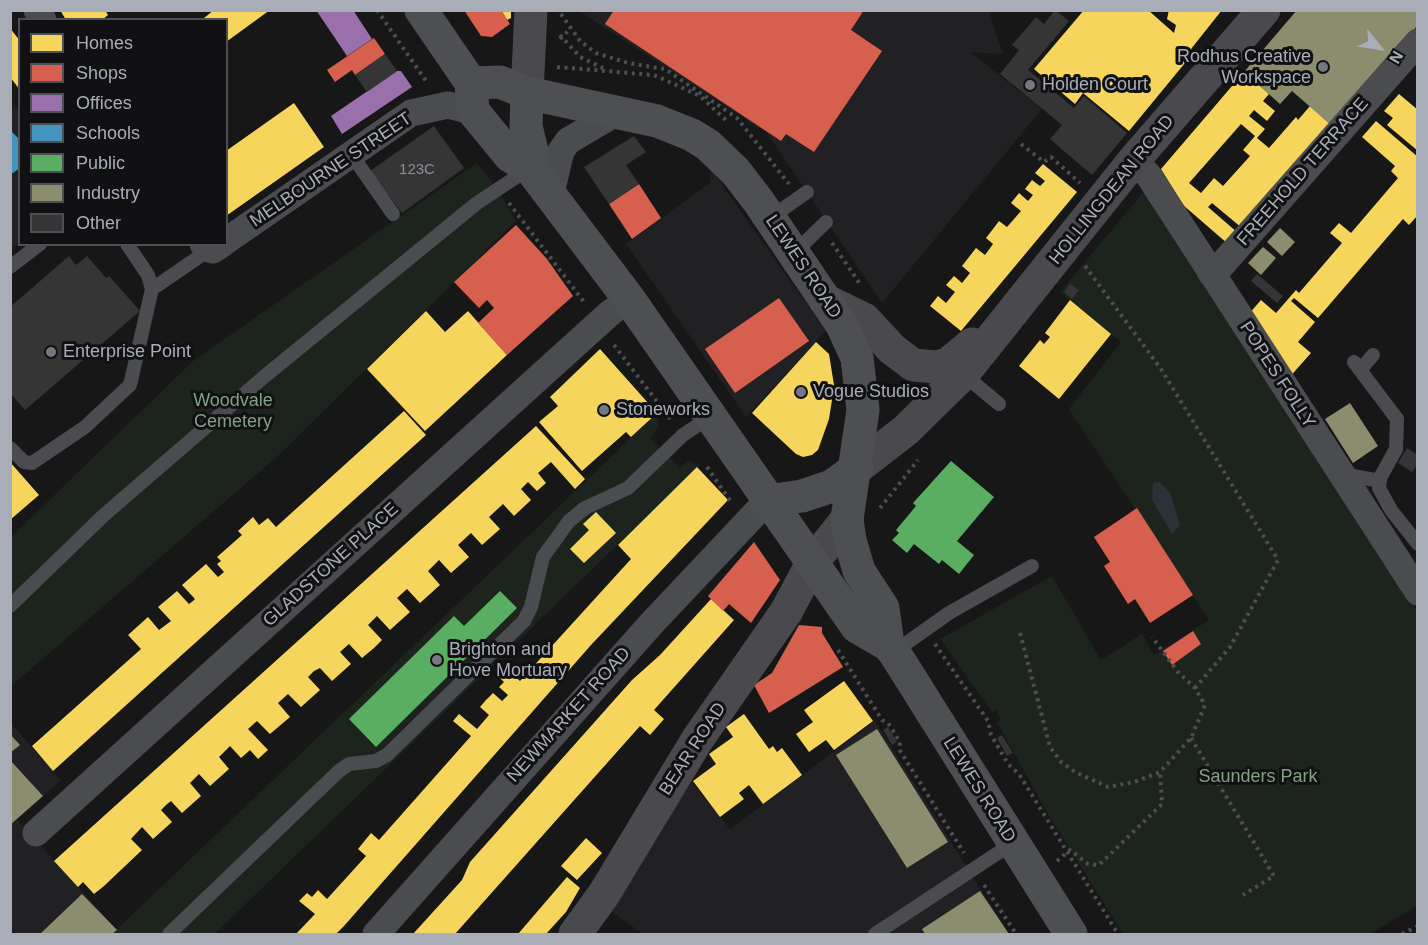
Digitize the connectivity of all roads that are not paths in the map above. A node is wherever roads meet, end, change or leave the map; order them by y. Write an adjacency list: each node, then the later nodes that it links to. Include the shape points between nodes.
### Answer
1 (421, 10): 6 (main road, LEWES ROAD)
2 (531, 10): 5 (street)
3 (1264, 10): 9 (street, HOLLINGDEAN ROAD)
4 (1418, 42): 22 (street, FREEHOLD TERRACE)
5 (527, 93): 6 (main road, LEWES ROAD, via 500,82); 7 (main road, LEWES ROAD); 10 (main road)
6 (472, 97): 8 (street, MELBOURNE STREET, via 411,113); 10 (main road, LEWES ROAD, via 510,156)
7 (619, 111): 12 (street, via 568,141 561,151); 14 (main road, LEWES ROAD, via 657,121 708,145 736,172)
8 (351, 154): 13 (lane); 16 (street, MELBOURNE STREET)
9 (1134, 160): 22 (street, POPES FOLLY, via 1146,171); 26 (street, HOLLINGDEAN ROAD)
10 (530, 168): 12 (main road, LEWES ROAD); 41 (lane, via 477,203 265,376 104,515)
11 (807, 192): 14 (lane)
12 (550, 196): 24 (main road, LEWES ROAD)
13 (393, 214)
14 (770, 218): 20 (main road, LEWES ROAD)
15 (826, 222): 20 (lane)
16 (228, 236)
17 (37, 246): 21 (lane)
18 (128, 246): 23 (lane, via 148,275)
19 (214, 246): 23 (lane)
20 (794, 253): 25 (main road, LEWES ROAD)
21 (10, 267)
22 (1211, 273): 33 (street, POPES FOLLY)
23 (152, 289): 31 (lane, via 126,391 86,427 32,463 24,462)
24 (629, 299): 30 (main road, LEWES ROAD); 43 (street, GLADSTONE PLACE)
25 (825, 300): 26 (street, via 864,319 898,355 921,367 937,368 967,349 994,319); 32 (main road, LEWES ROAD, via 850,338 859,367 864,400)
26 (1014, 310): 28 (street, HOLLINGDEAN ROAD)
27 (1373, 355): 34 (lane, via 1358,365 1397,419 1396,449)
28 (963, 374): 29 (lane); 32 (street, HOLLINGDEAN ROAD, via 906,430)
29 (999, 404)
30 (710, 417): 35 (main road, LEWES ROAD); 45 (lane, via 683,435 628,488 585,508 569,521 543,557 524,621 387,755 376,761 349,764 339,771)
31 (10, 448)
32 (857, 468): 35 (main road, via 831,486 802,496); 36 (main road, LEWES ROAD)
33 (1346, 481): 34 (lane, via 1353,476); 40 (street, POPES FOLLY)
34 (1380, 482): 37 (lane, via 1379,488 1391,510)
35 (767, 501): 38 (main road, LEWES ROAD); 46 (street, NEWMARKET ROAD, via 652,623)
36 (847, 519): 38 (street, BEAR ROAD); 42 (main road, LEWES ROAD, via 859,571 883,608)
37 (1418, 544)
38 (812, 563): 42 (main road, LEWES ROAD, via 857,627); 47 (street, BEAR ROAD, via 786,612 696,740 604,894)
39 (1032, 566): 42 (lane)
40 (1418, 592)
41 (10, 606)
42 (891, 649): 44 (main road, LEWES ROAD)
43 (36, 833)
44 (1013, 843): 48 (lane); 49 (main road, LEWES ROAD)
45 (169, 934)
46 (376, 934)
47 (575, 934)
48 (875, 934)
49 (1071, 934)

